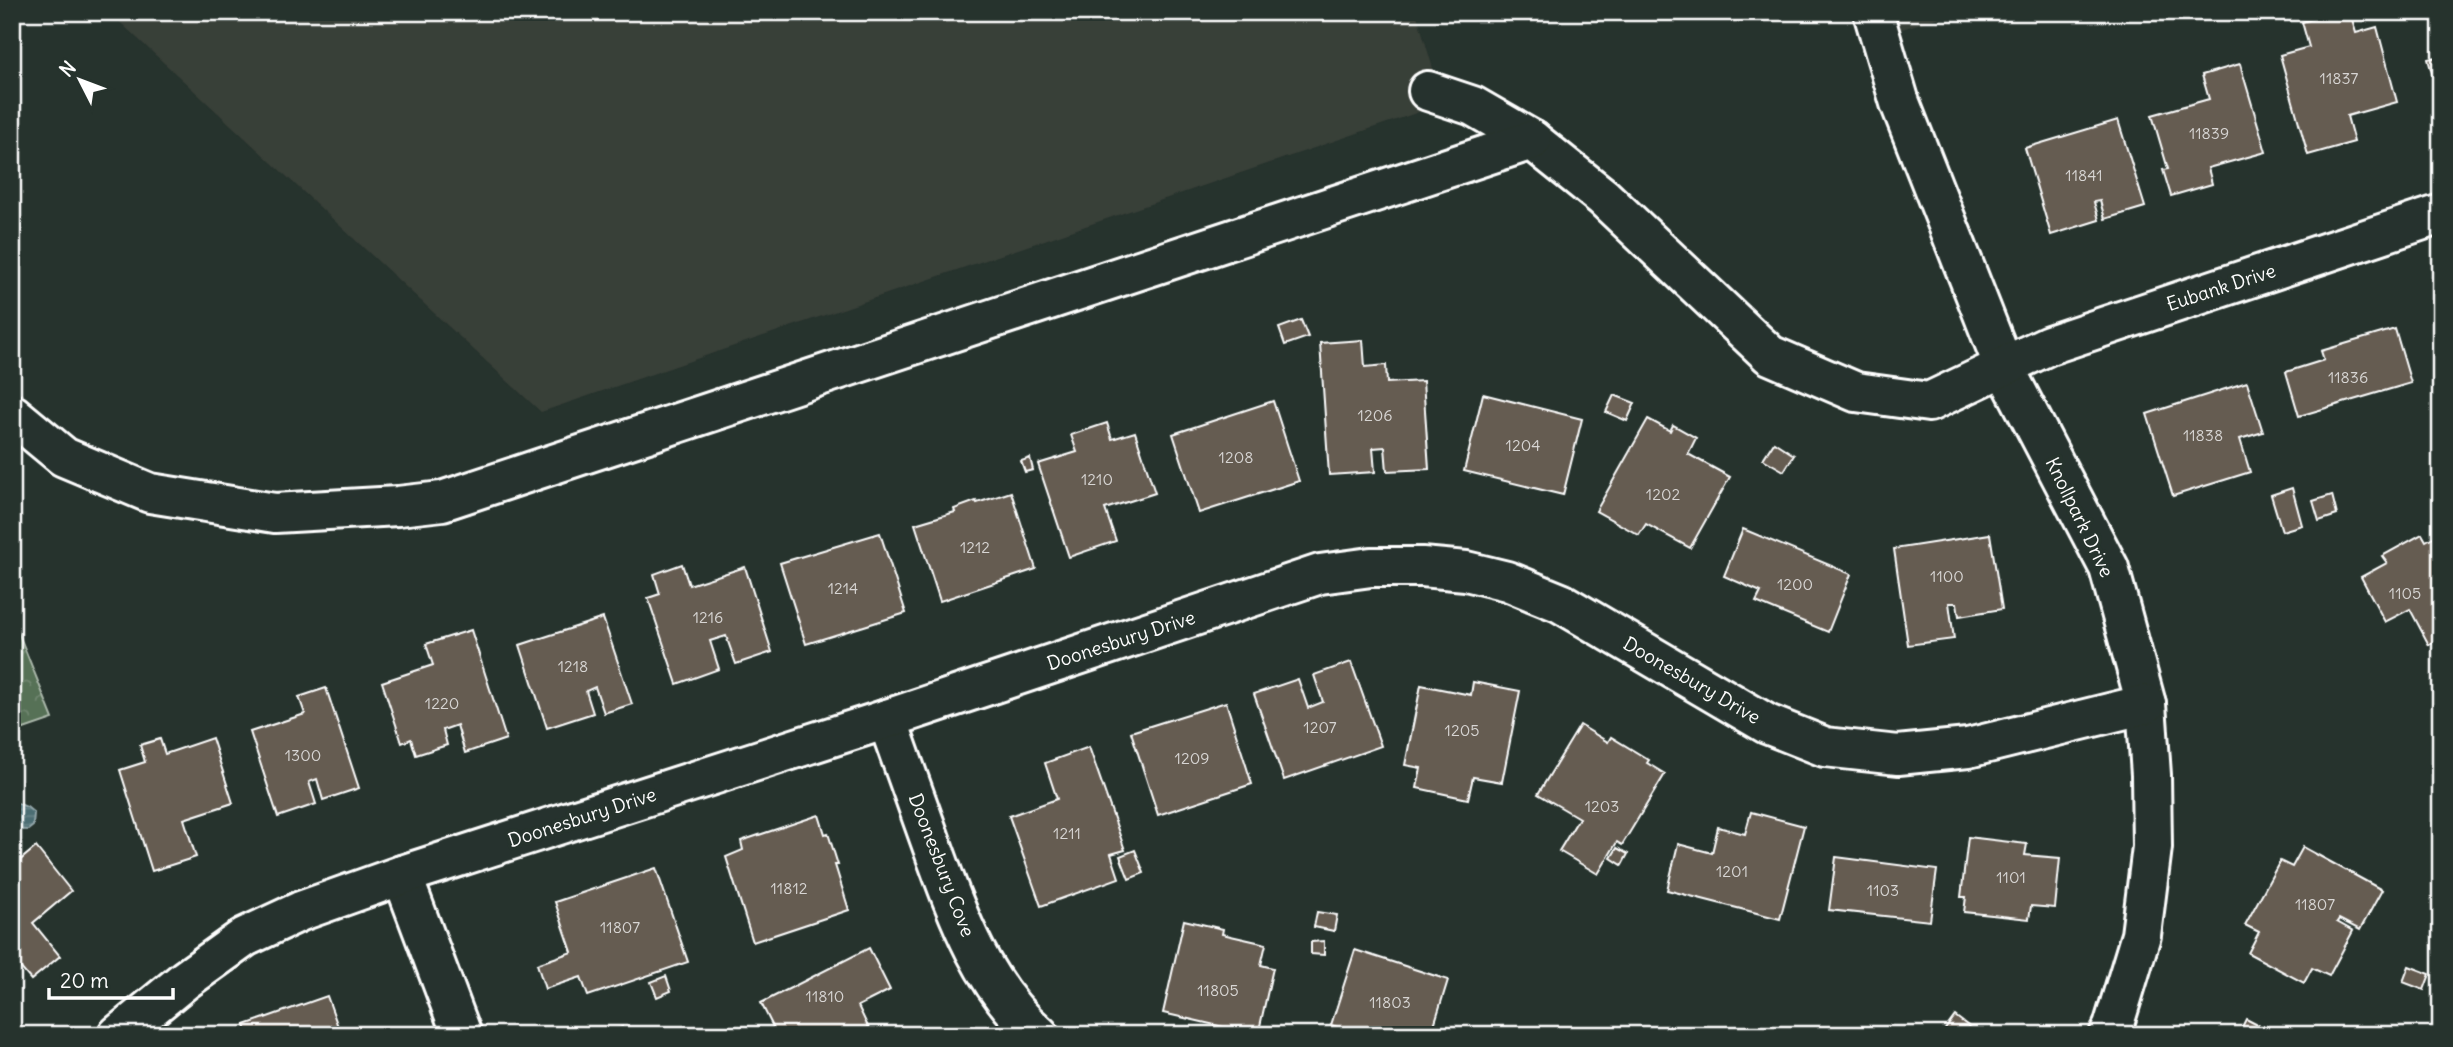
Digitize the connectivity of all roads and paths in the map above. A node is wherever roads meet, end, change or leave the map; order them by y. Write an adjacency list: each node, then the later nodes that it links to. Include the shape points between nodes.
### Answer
1 (1873, 12): 5 (street, Knollpark Drive, via 1900,103)
2 (1428, 91): 3 (street, Eubank Drive, via 1474,106)
3 (1532, 140): 5 (street, Eubank Drive, via 1603,197 1770,355 1856,392 1929,402); 6 (street, via 442,501 275,513 150,493 64,457)
4 (2440, 218): 5 (street, Eubank Drive, via 2049,345)
5 (2004, 367): 7 (street, Knollpark Drive, via 2109,568)
6 (12, 414)
7 (2146, 704): 8 (street, Doonesbury Drive, via 1968,747 1898,755 1825,747 1767,724 1562,603 1466,571 1371,567 1320,574); 13 (street, Knollpark Drive, via 2152,847 2141,935)
8 (887, 719): 9 (street, Doonesbury Drive); 12 (street, Doonesbury Cove, via 956,911 976,953 999,992)
9 (402, 874): 10 (street, Doonesbury Drive, via 245,937); 11 (street)
10 (118, 1035)
11 (462, 1035)
12 (1039, 1035)
13 (2109, 1035)

